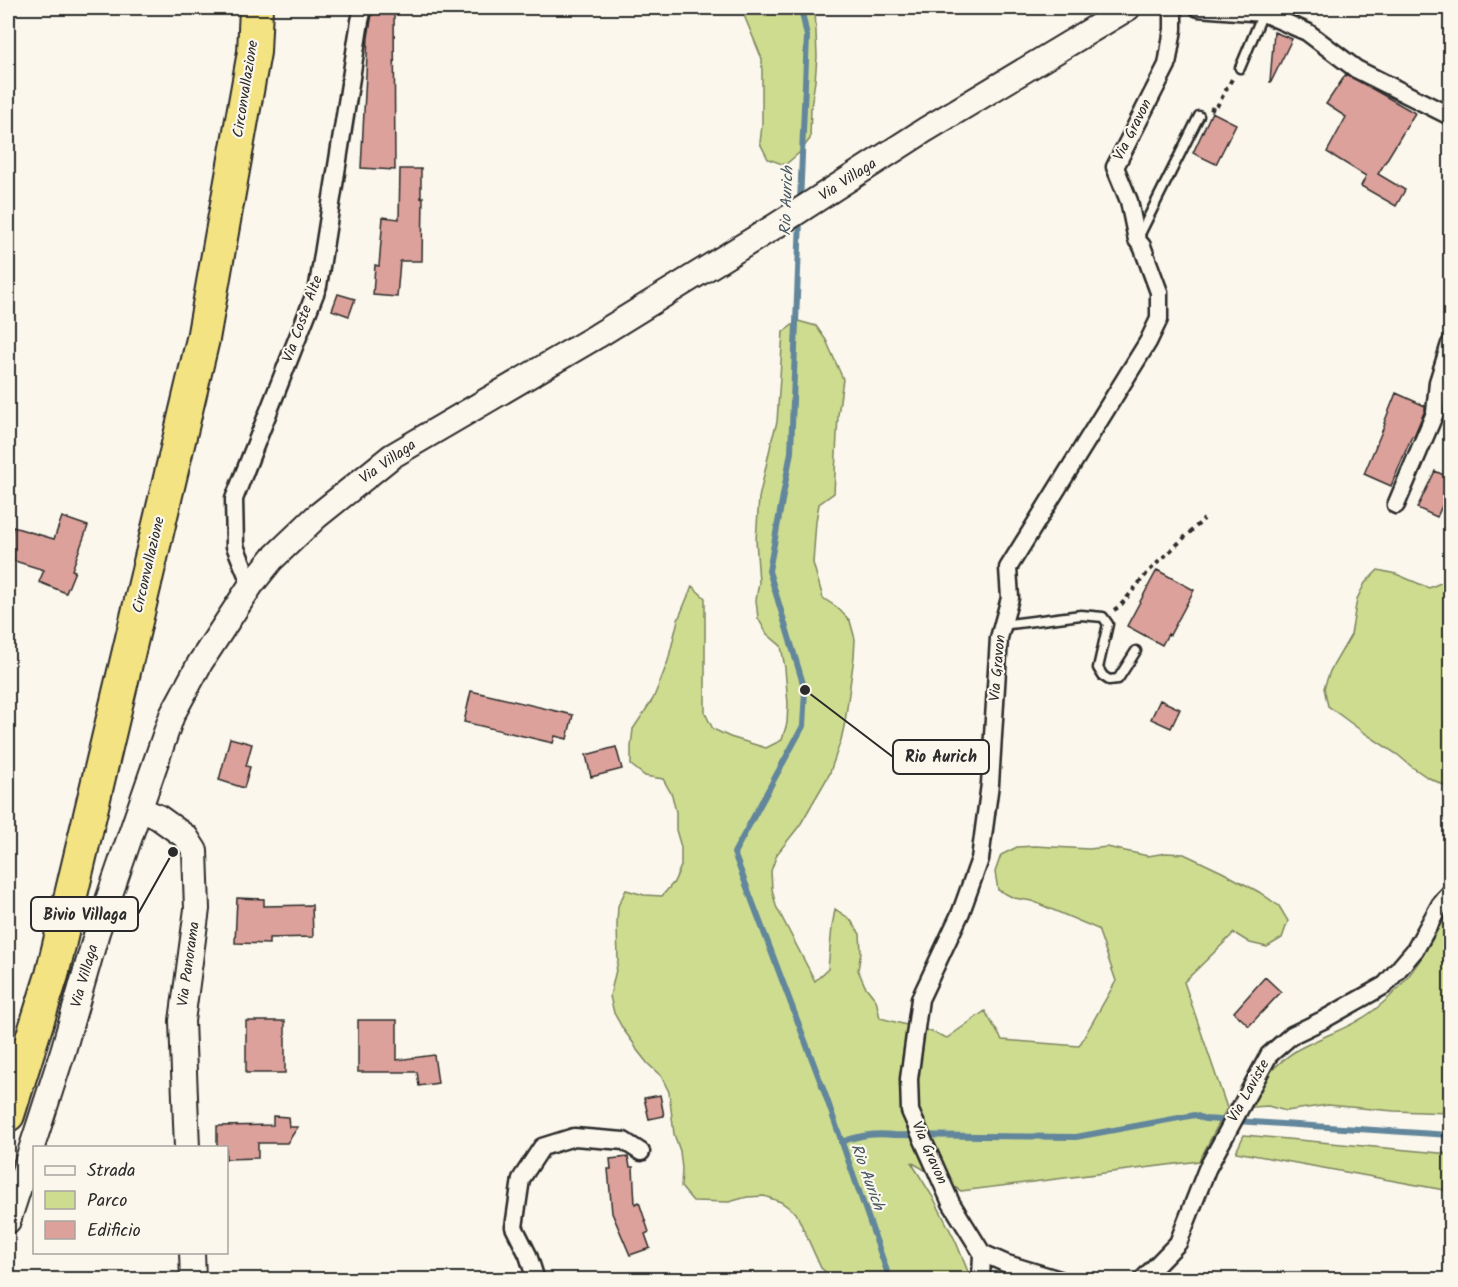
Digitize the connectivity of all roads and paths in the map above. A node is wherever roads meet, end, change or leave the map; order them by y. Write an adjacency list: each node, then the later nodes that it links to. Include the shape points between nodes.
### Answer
1 (256, 8): 20 (highway, Circonvallazione, via 254,52 203,339 52,975)
2 (363, 8): 14 (street, Via Coste Alte, via 318,286 234,499 235,546)
3 (1128, 8): 14 (street, Via Villaga, via 597,336 392,456 316,517)
4 (1173, 8): 10 (street, Via Gravon, via 1167,65 1115,167 1129,201)
5 (1198, 8): 6 (street)
6 (1263, 13): 7 (lane); 9 (street, via 1307,32 1356,69)
7 (1240, 68): 8 (path, via 1215,110 1211,108 1205,118)
8 (1199, 116): 10 (lane)
9 (1450, 116)
10 (1137, 240): 16 (street, Via Gravon, via 1159,292 1159,319 1008,568 1010,598)
11 (1450, 345): 12 (street, via 1438,382 1435,413)
12 (1396, 506)
13 (1204, 519): 15 (path, via 1149,571 1120,606)
14 (251, 585): 18 (street, Via Villaga, via 200,663 172,715)
15 (1103, 617): 16 (lane, via 1081,615); 17 (lane, via 1108,624 1098,668 1103,676 1118,679)
16 (1002, 625): 24 (street, Via Gravon, via 980,859 961,912 920,999 909,1079 910,1111 915,1123 951,1203)
17 (1136, 651)
18 (140, 809): 21 (street, Via Panorama, via 186,837 195,851 197,909 182,1021); 23 (street, Via Villaga, via 97,932)
19 (1450, 893): 30 (street, Via Laviste, via 1415,950 1385,985 1292,1035 1269,1055 1207,1169 1178,1243)
20 (8, 1114)
21 (187, 1146)
22 (641, 1152): 27 (street, via 624,1142 574,1137 542,1147 521,1179 514,1227)
23 (8, 1221)
24 (982, 1253): 28 (street); 29 (street)
25 (192, 1254): 26 (street)
26 (194, 1280)
27 (536, 1280)
28 (981, 1280)
29 (1060, 1280)
30 (1142, 1280)

